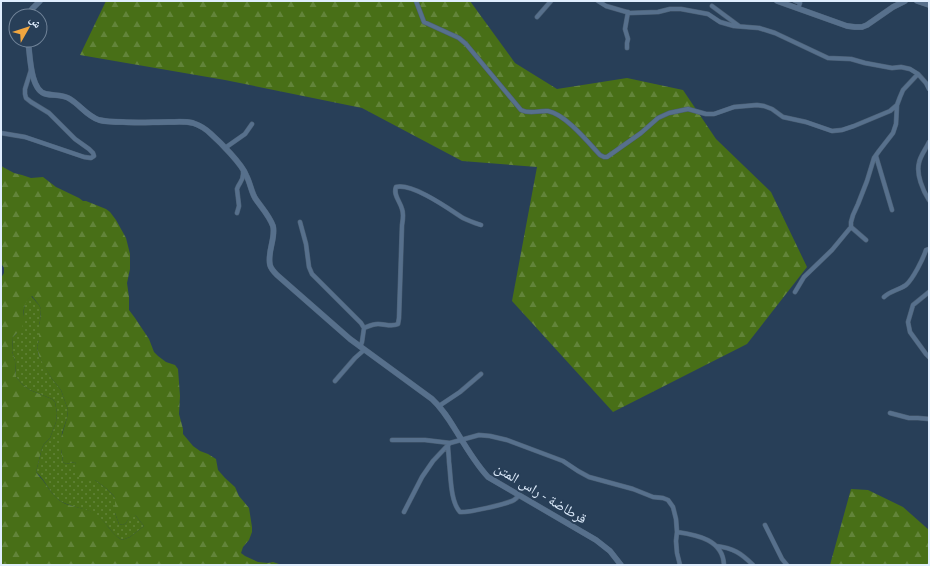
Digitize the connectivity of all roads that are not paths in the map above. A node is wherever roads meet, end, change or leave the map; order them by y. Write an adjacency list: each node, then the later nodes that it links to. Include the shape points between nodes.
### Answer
1 (40, 1): 11 (main road)
2 (416, 1): 21 (street, via 424,22 466,44 521,110 533,113 549,111 558,114 604,157 641,133 658,118 688,109 714,114 734,107 764,106 783,117 832,131 854,126)
3 (551, 1): 14 (street)
4 (598, 1): 13 (street)
5 (777, 1): 12 (main road)
6 (795, 1): 12 (street, via 800,3)
7 (905, 1): 12 (main road, via 862,27 847,26)
8 (917, 1): 9 (main road)
9 (929, 5)
10 (712, 6): 15 (street)
11 (33, 8)
12 (798, 8)
13 (628, 12): 15 (street, via 681,9 708,14 720,22); 17 (street, via 625,29)
14 (537, 16)
15 (739, 27): 19 (street, via 759,28 774,33 828,58 851,59 892,68 901,67)
16 (29, 48): 18 (main road, قرطاضة - راس المتن)
17 (627, 48)
18 (32, 68): 23 (street, via 25,89 26,98 49,113 94,156 84,157 25,137); 25 (main road, قرطاضة - راس المتن, via 33,79 42,93 69,98 98,120 192,123 210,133)
19 (918, 74): 20 (street); 21 (street, via 903,90)
20 (929, 89)
21 (898, 105): 26 (street, via 893,133)
22 (252, 124): 25 (street, via 245,134)
23 (1, 133)
24 (929, 142): 28 (street, via 919,163 919,172 924,192)
25 (225, 148): 27 (main road, قرطاضة - راس المتن)
26 (876, 156): 29 (street); 33 (street, via 852,215)
27 (242, 168): 30 (street, via 242,181 236,189 239,206); 40 (main road, قرطاضة - راس المتن, via 255,197 273,226 270,255 272,269)
28 (929, 200)
29 (892, 210)
30 (237, 213)
31 (300, 222): 39 (street, via 312,274)
32 (481, 225): 39 (street, via 417,191 396,187 403,217 398,324 378,324)
33 (851, 227): 34 (street); 36 (street, via 804,277)
34 (866, 240)
35 (929, 249): 38 (street, via 926,250 910,281)
36 (795, 292)
37 (929, 292): 41 (street, via 913,305 908,322 910,332)
38 (884, 297)
39 (364, 328): 40 (street)
40 (362, 348): 43 (street); 44 (main road, قرطاضة - راس المتن)
41 (929, 357)
42 (481, 374): 44 (street)
43 (335, 381)
44 (439, 406): 48 (main road, قرطاضة - راس المتن)
45 (890, 413): 46 (street, via 909,418)
46 (929, 419)
47 (392, 440): 49 (street, via 425,440)
48 (462, 440): 49 (street); 50 (main road, قرطاضة - راس المتن, via 488,477); 53 (street, via 479,435 507,440 563,461 589,477 668,500 673,507)
49 (449, 444): 50 (street, via 451,488 460,512 513,501); 51 (street, via 422,477)
50 (519, 496): 55 (main road, قرطاضة - راس المتن, via 596,540 610,551)
51 (404, 512)
52 (764, 526): 59 (street)
53 (677, 532): 54 (street, via 697,536); 56 (street)
54 (716, 546): 57 (street, via 723,557); 58 (street, via 736,551)
55 (620, 565)
56 (680, 565)
57 (724, 565)
58 (753, 565)
59 (787, 565)

